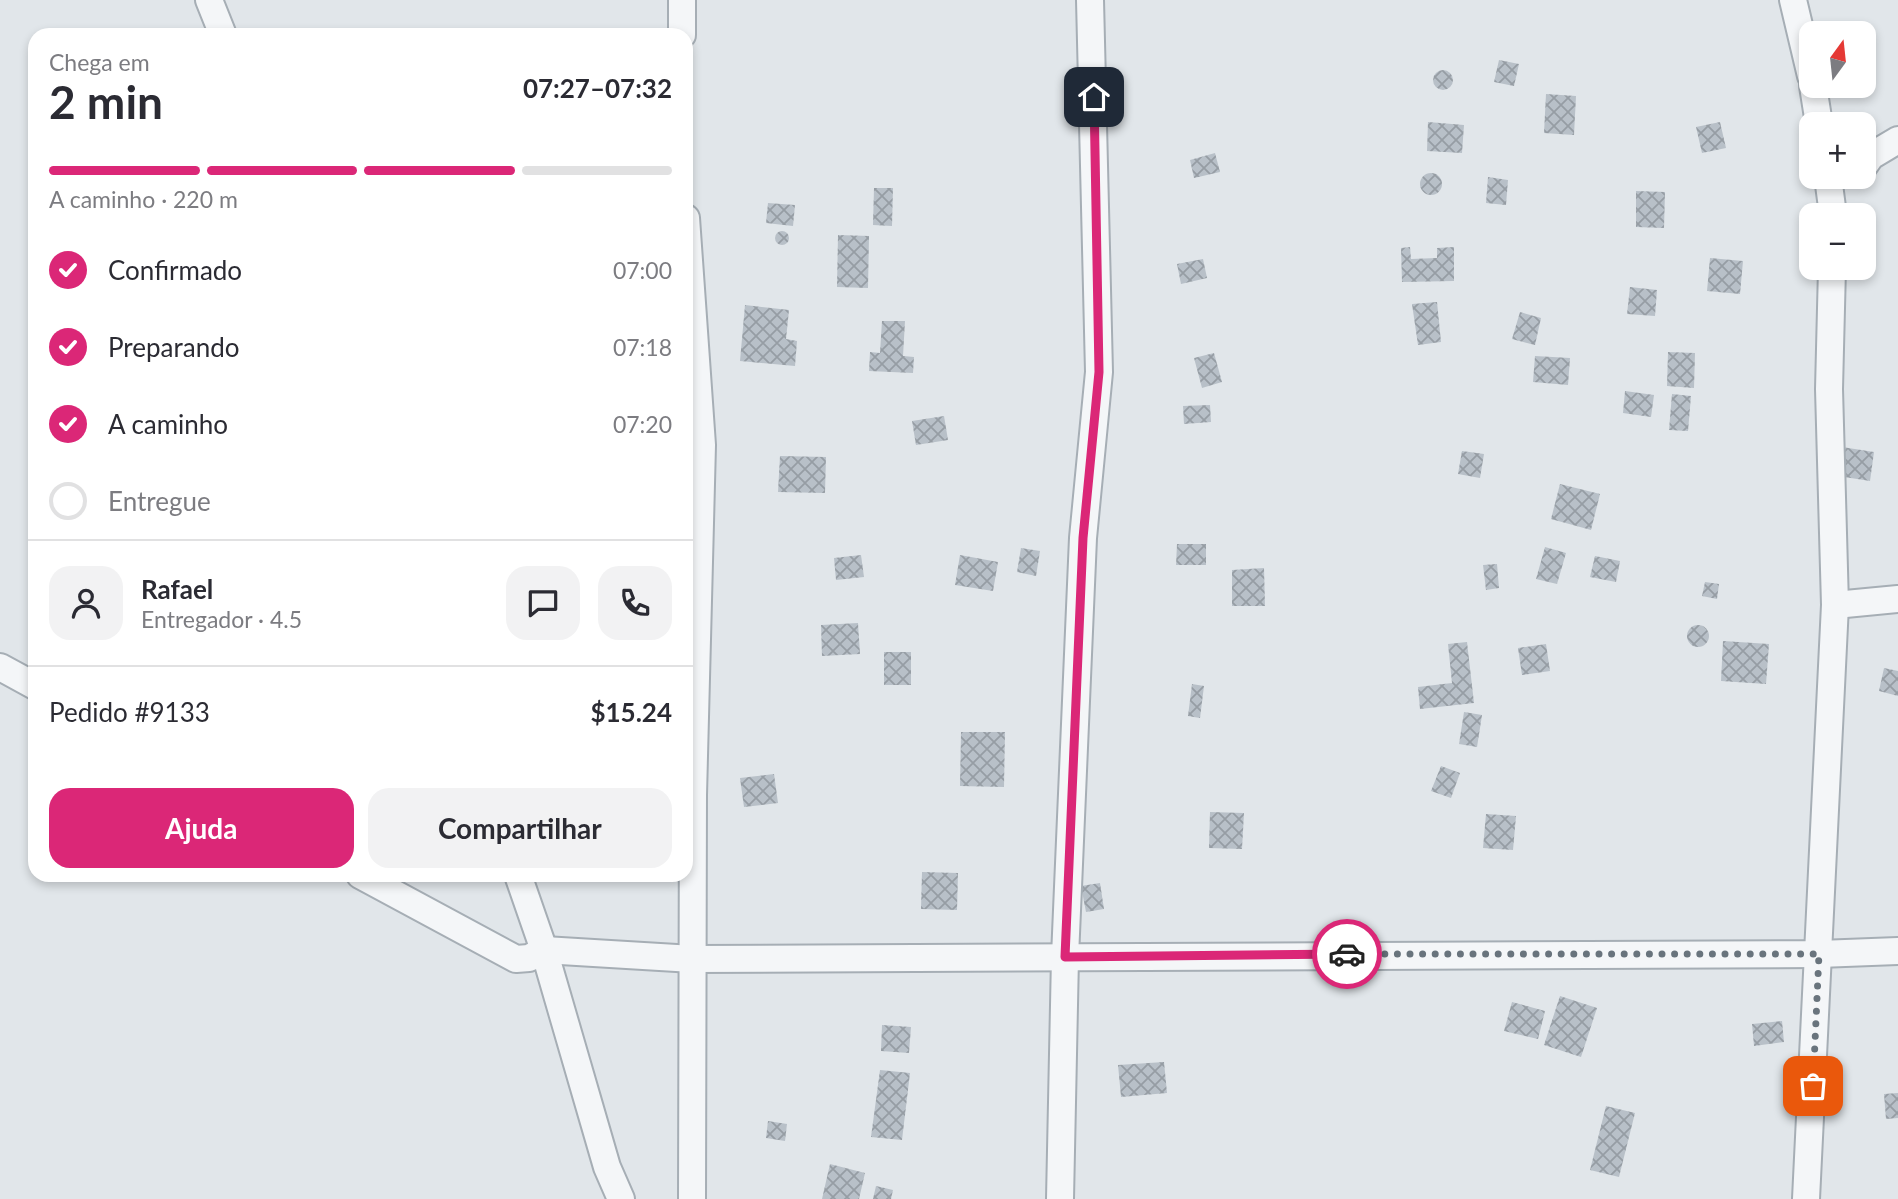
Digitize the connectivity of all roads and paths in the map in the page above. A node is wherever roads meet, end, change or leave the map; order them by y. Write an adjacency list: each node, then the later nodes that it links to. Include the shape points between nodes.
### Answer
1 (209, 0): 6 (street)
2 (682, 0): 7 (street)
3 (1090, 0): 25 (street, via 1099,372 1083,538)
4 (1793, 0): 5 (street)
5 (1799, 25)
6 (220, 28)
7 (682, 28)
8 (1898, 140): 9 (street)
9 (1876, 153)
10 (1832, 280): 13 (street, via 1829,389)
11 (693, 317): 16 (street, via 702,445)
12 (1898, 599): 13 (street)
13 (1835, 605): 24 (street)
14 (0, 667): 15 (street)
15 (28, 682)
16 (693, 795)
17 (693, 795): 20 (street)
18 (373, 882): 22 (street, via 516,959)
19 (520, 882): 22 (street)
20 (693, 882)
21 (693, 882): 26 (street)
22 (544, 950): 26 (street); 27 (street, via 607,1167)
23 (1898, 951): 24 (street)
24 (1819, 954): 25 (street); 30 (street)
25 (1065, 957): 26 (street); 29 (street)
26 (693, 959): 28 (street)
27 (621, 1199)
28 (692, 1199)
29 (1060, 1199)
30 (1806, 1199)

